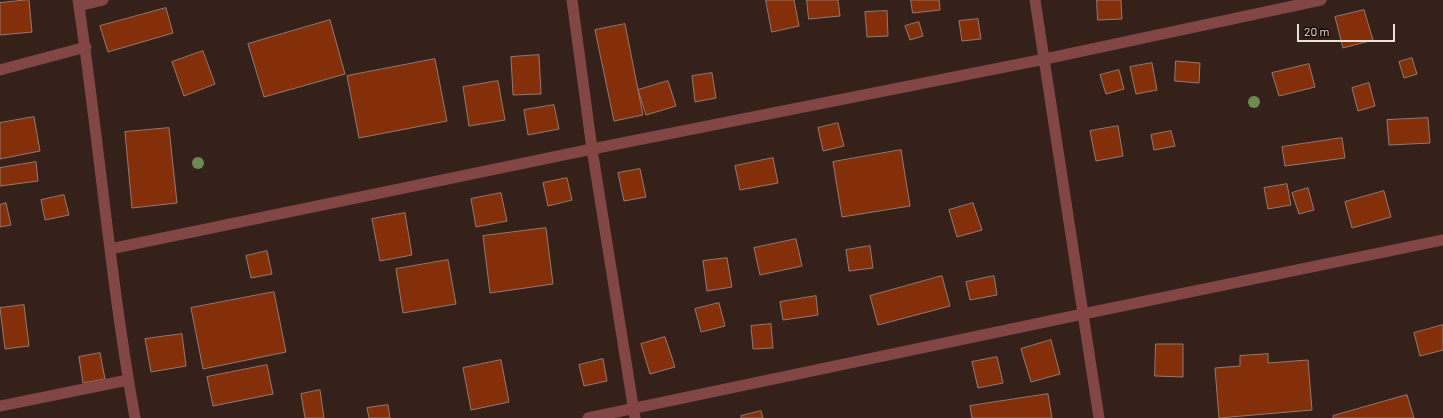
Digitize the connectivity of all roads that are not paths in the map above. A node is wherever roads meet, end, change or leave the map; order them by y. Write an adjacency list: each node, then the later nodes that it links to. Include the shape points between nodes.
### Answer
1 (103, 0): 5 (street)
2 (572, 0): 9 (street)
3 (1035, 0): 7 (street)
4 (1321, 0): 7 (street)
5 (78, 3): 6 (street)
6 (86, 47): 8 (street); 11 (street)
7 (1045, 59): 9 (street); 12 (street)
8 (0, 70)
9 (592, 149): 11 (street); 15 (street)
10 (1443, 240): 12 (street)
11 (110, 249): 13 (street)
12 (1083, 314): 15 (street); 18 (street)
13 (128, 380): 14 (street); 16 (street)
14 (0, 406)
15 (634, 413): 17 (street)
16 (135, 418)
17 (588, 418)
18 (1099, 418)

